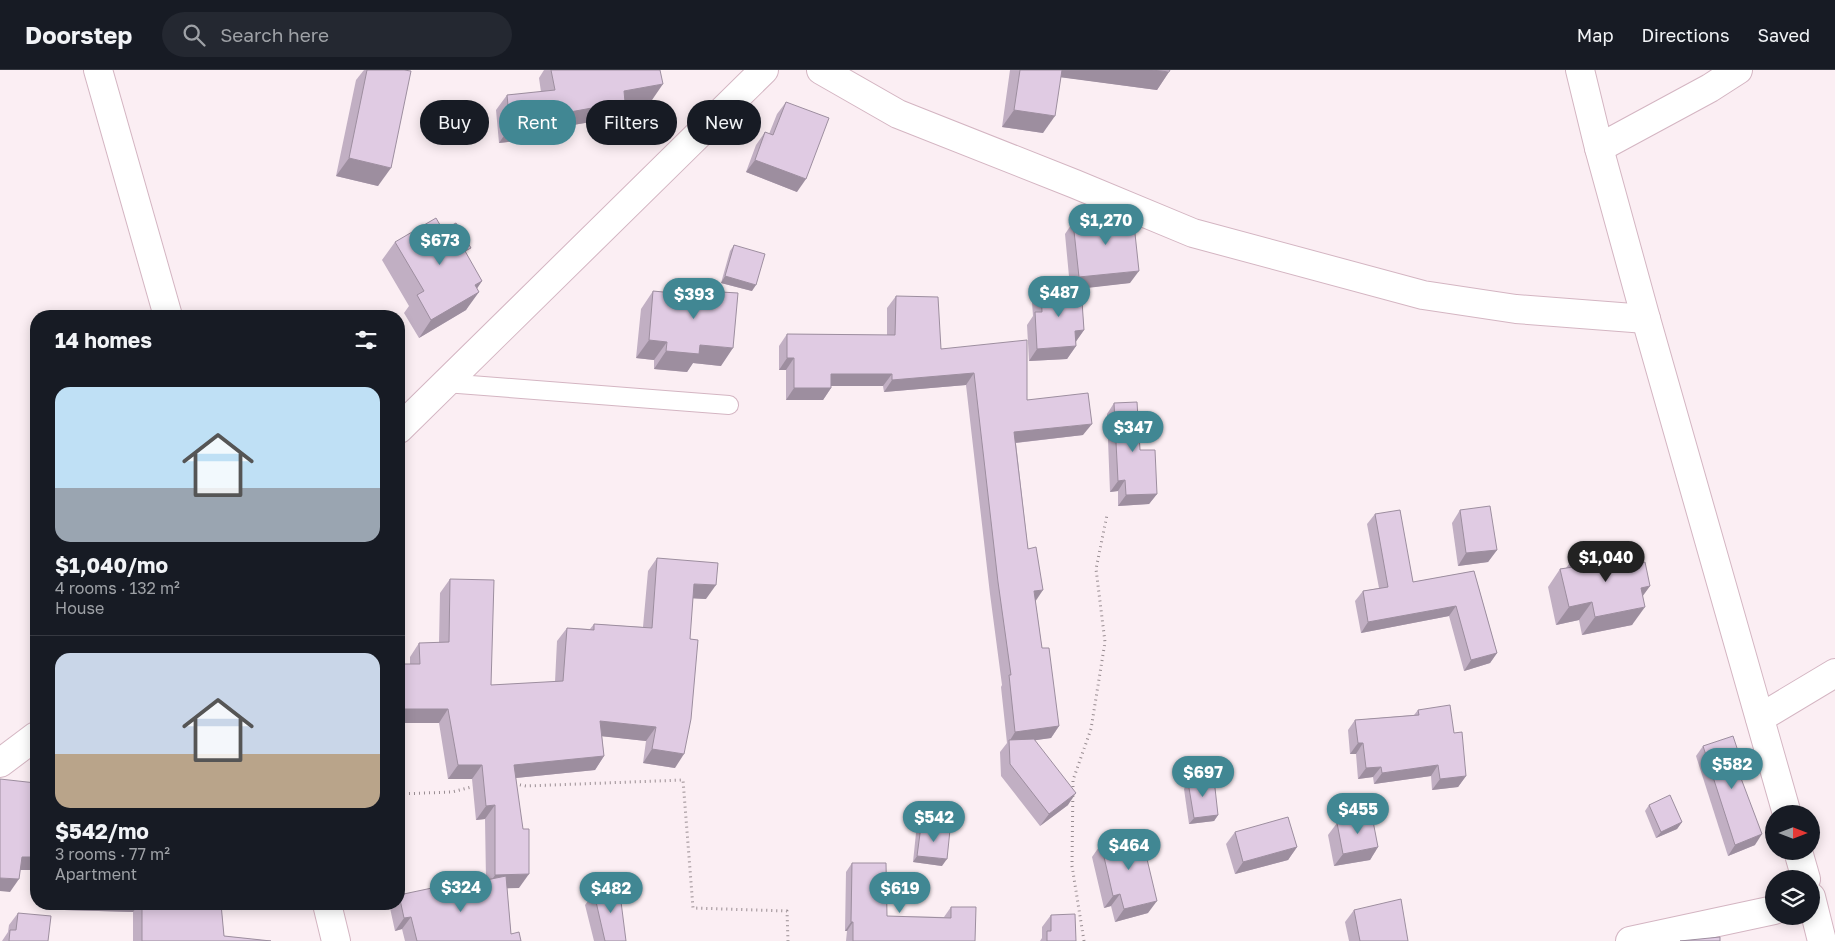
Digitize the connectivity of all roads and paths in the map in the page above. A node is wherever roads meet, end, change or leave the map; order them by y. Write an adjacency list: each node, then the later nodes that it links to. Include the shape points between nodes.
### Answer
1 (98, 70): 7 (street)
2 (764, 70): 9 (street)
3 (821, 70): 8 (street, via 898,114 1193,233 1423,295 1516,309)
4 (1580, 70): 6 (street)
5 (1738, 70): 6 (street)
6 (1599, 148): 8 (street)
7 (166, 310)
8 (1646, 319): 14 (street)
9 (445, 383): 10 (lane); 11 (street)
10 (729, 406)
11 (405, 422)
12 (1107, 515): 26 (path, via 1096,569 1105,642 1091,729 1073,780 1072,866)
13 (1835, 673): 14 (street)
14 (1760, 718): 20 (street)
15 (30, 740): 16 (street)
16 (0, 763)
17 (511, 783): 25 (path, via 526,786 683,780 693,908 787,911)
18 (478, 785): 19 (path, via 452,792)
19 (405, 794)
20 (1784, 805)
21 (328, 910): 24 (street)
22 (1765, 912): 27 (street)
23 (1818, 925): 28 (street)
24 (336, 941)
25 (788, 941)
26 (1084, 941)
27 (1630, 941)
28 (1822, 941)

